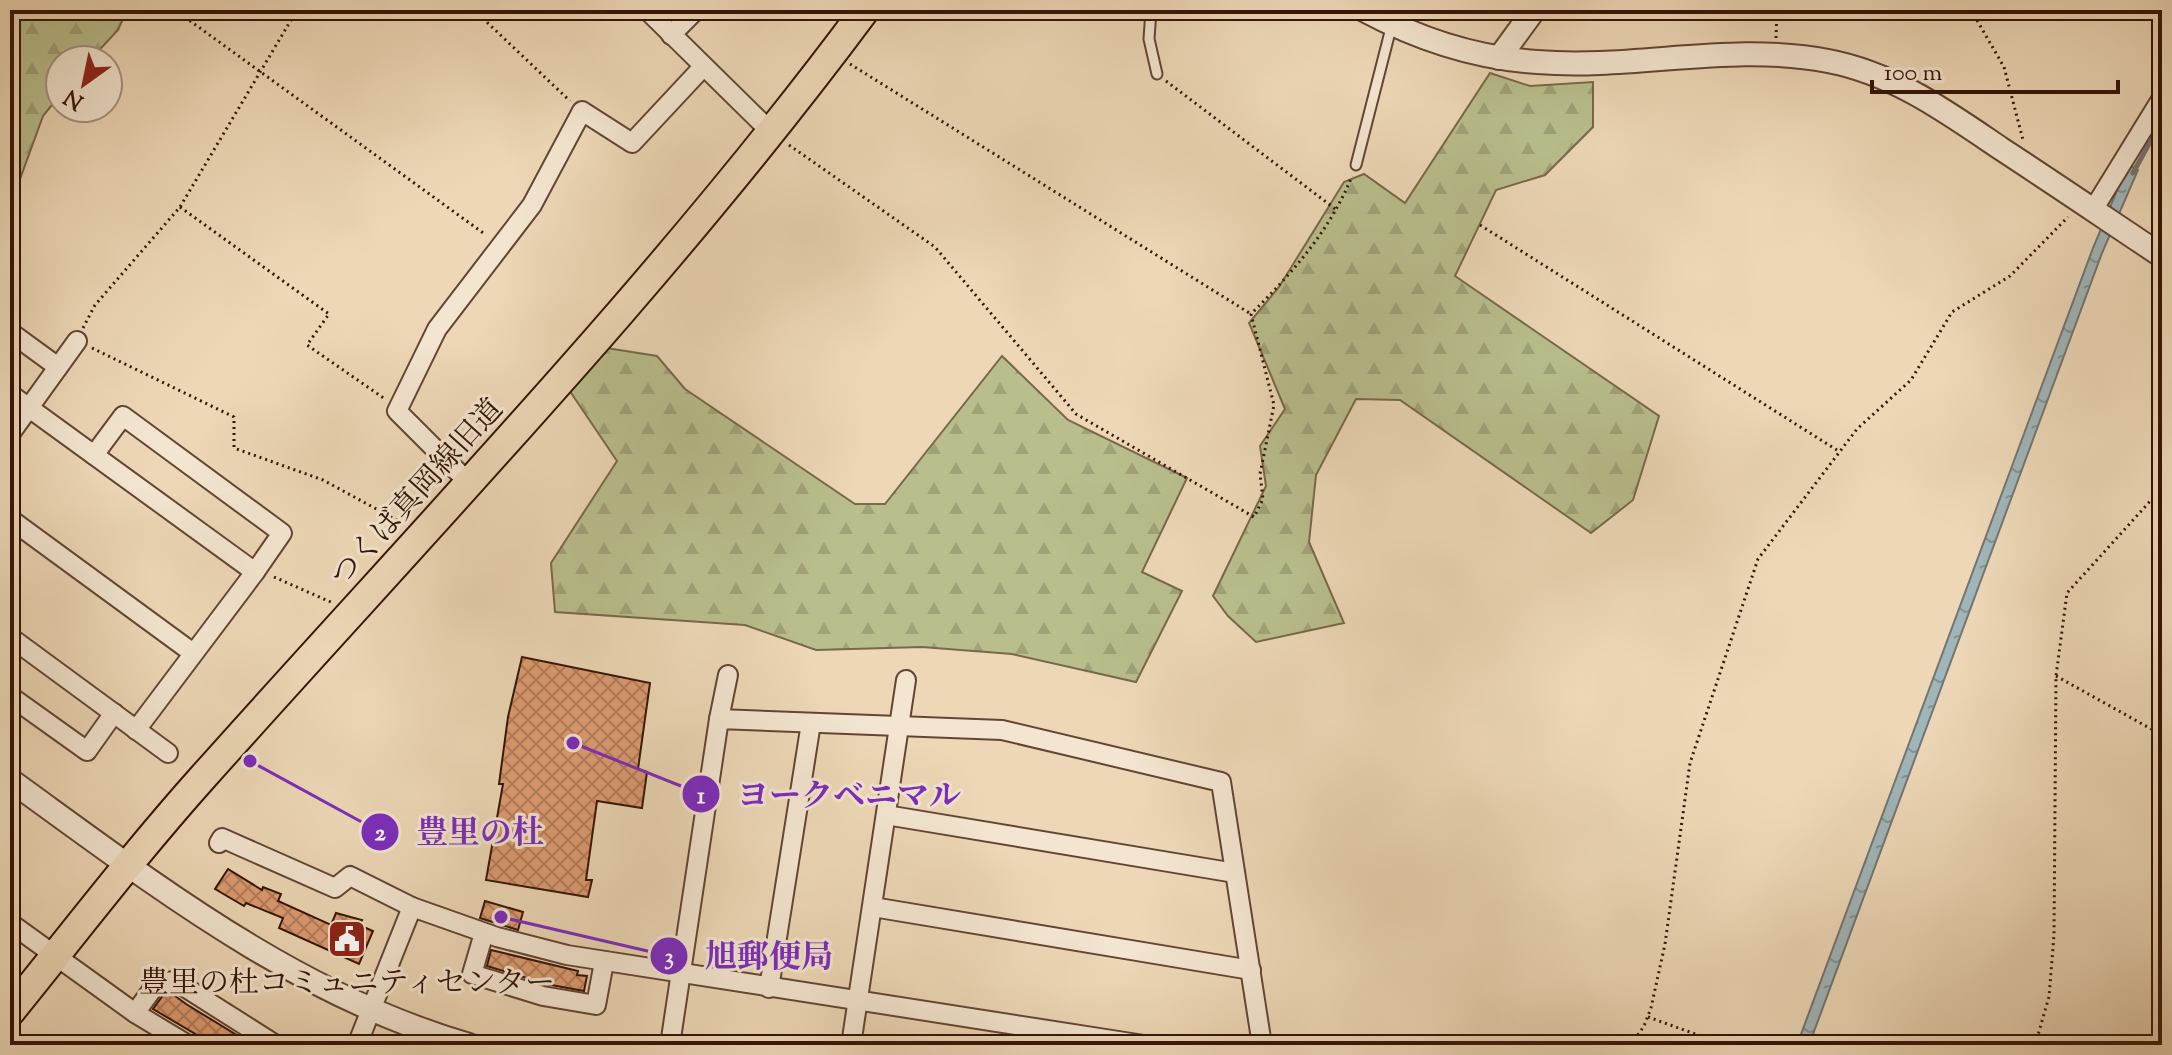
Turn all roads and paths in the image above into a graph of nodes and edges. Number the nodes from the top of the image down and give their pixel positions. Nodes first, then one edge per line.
1 (175, 10) edge
2 (297, 10) edge
3 (370, 10) edge
4 (386, 10) edge
5 (474, 10) edge
6 (647, 10) edge
7 (696, 10) edge
8 (865, 10) edge
9 (1151, 10) edge
10 (1534, 10) edge
11 (1777, 10) edge
12 (1971, 10) edge
13 (1376, 15) edge
14 (671, 35) junction
15 (833, 53) junction
16 (1775, 54) junction
17 (1499, 58) junction
18 (703, 67) junction
19 (261, 70) junction
20 (1157, 74) joint
21 (2162, 98) edge
22 (582, 111) junction
23 (773, 134) junction
24 (2016, 158) junction
25 (1356, 165) joint
26 (2087, 205) junction
27 (180, 207) junction
28 (1338, 211) junction
29 (1480, 225) dead end
30 (502, 246) junction
31 (2162, 256) edge
32 (1251, 314) junction
33 (10, 332) edge
34 (77, 341) junction
35 (58, 367) junction
36 (10, 394) edge
37 (399, 406) junction
38 (29, 408) junction
39 (10, 434) edge
40 (1840, 452) junction
41 (94, 455) junction
42 (470, 484) junction
43 (2162, 488) edge
44 (10, 519) edge
45 (425, 536) junction
46 (255, 572) junction
47 (355, 613) junction
48 (10, 637) edge
49 (193, 653) junction
50 (728, 675) dead end
51 (2056, 676) junction
52 (906, 680) dead end
53 (10, 696) edge
54 (114, 713) junction
55 (719, 719) junction
56 (811, 723) junction
57 (899, 727) junction
58 (136, 730) junction
59 (2162, 735) edge
60 (168, 753) dead end
61 (10, 780) edge
62 (886, 815) junction
63 (219, 843) dead end
64 (128, 865) junction
65 (1235, 873) junction
66 (412, 907) junction
67 (873, 907) junction
68 (10, 923) edge
69 (484, 933) junction
70 (55, 956) junction
71 (604, 962) junction
72 (1251, 970) junction
73 (682, 975) junction
74 (769, 988) junction
75 (856, 1001) junction
76 (371, 1009) junction
77 (10, 1012) edge
78 (135, 1013) junction
79 (1648, 1017) junction
80 (188, 1045) edge
81 (276, 1045) edge
82 (357, 1045) edge
83 (469, 1045) edge
84 (670, 1045) edge
85 (851, 1045) edge
86 (1144, 1045) edge
87 (1262, 1045) edge
88 (1631, 1045) edge
89 (1726, 1045) edge
90 (2035, 1045) edge

1 - 19 path
2 - 19 path
3 - 4 path
5 - 22 path
6 - 14 street
7 - 14 street
8 - 15 main road, つくば真岡線旧道
9 - 20 lane
10 - 17 street
11 - 16 path
12 - 24 path
13 - 17 street
13 - 25 lane
14 - 18 street
15 - 23 main road, つくば真岡線旧道
15 - 32 path
16 - 17 street
16 - 24 street
18 - 22 street
18 - 23 street
19 - 27 path
19 - 30 path
20 - 28 path
21 - 26 street
22 - 30 street
23 - 32 path
23 - 42 main road, つくば真岡線旧道
24 - 26 street
25 - 28 path
26 - 31 street
26 - 40 path
27 - 34 path
27 - 37 path
28 - 32 path
29 - 40 path
30 - 37 street
33 - 35 street
34 - 35 street
34 - 45 path
35 - 38 street
36 - 38 street
37 - 42 street
38 - 39 street
38 - 41 street
40 - 79 path
41 - 46 street
41 - 46 street
42 - 45 main road, つくば真岡線旧道
43 - 51 path
44 - 49 street
45 - 47 main road, つくば真岡線旧道
46 - 47 path
46 - 49 street
47 - 64 main road, つくば真岡線旧道
48 - 54 street
49 - 58 street
50 - 55 street
51 - 59 path
51 - 90 path
52 - 57 street
53 - 54 street
54 - 58 street
55 - 56 street
55 - 73 street
56 - 57 street
56 - 74 street
57 - 62 street
57 - 65 street
58 - 60 street
61 - 64 street
62 - 65 street
62 - 67 street
63 - 66 street
64 - 70 main road, つくば真岡線旧道
64 - 76 street
65 - 72 street
66 - 69 street
66 - 76 street
67 - 72 street
67 - 75 street
68 - 70 street
69 - 71 street
69 - 71 street
70 - 77 main road, つくば真岡線旧道
70 - 78 street
71 - 73 street
72 - 87 street
73 - 74 street
73 - 84 street
74 - 75 street
75 - 85 street
75 - 86 street
76 - 82 street
76 - 83 street
78 - 80 street
78 - 81 street
79 - 88 path
79 - 89 path

